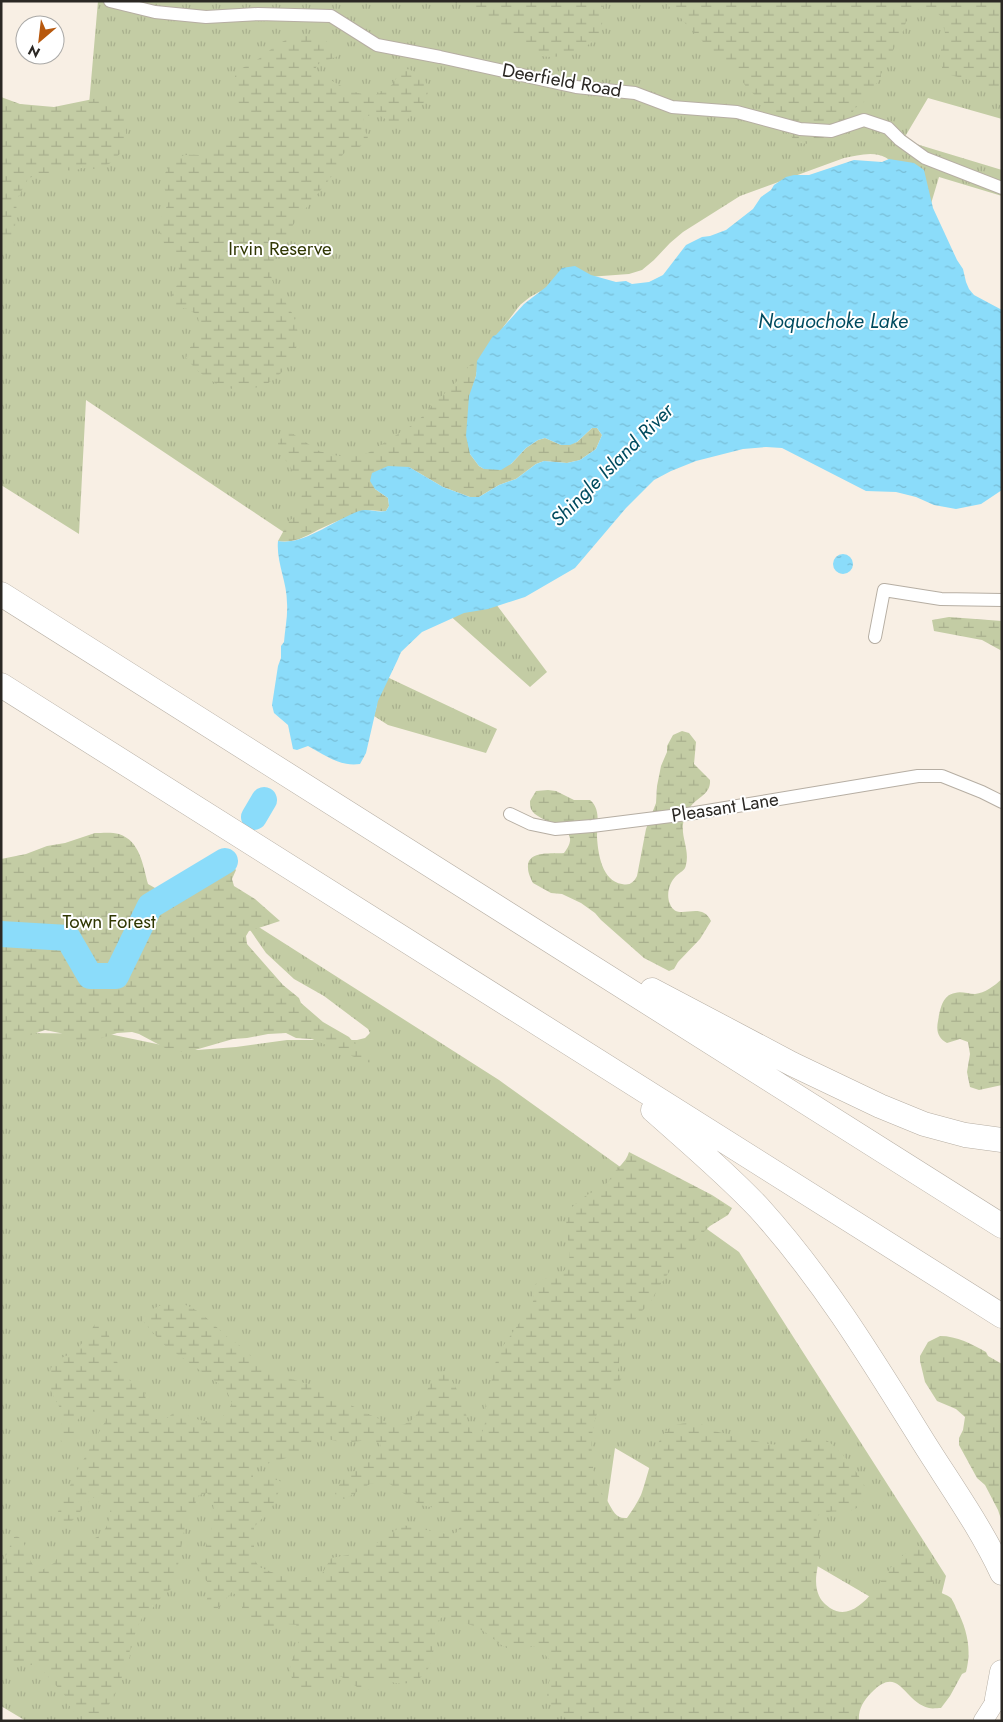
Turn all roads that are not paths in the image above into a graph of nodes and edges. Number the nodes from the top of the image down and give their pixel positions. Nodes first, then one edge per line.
1 (110, 1) edge
2 (1002, 188) edge
3 (1, 594) edge
4 (1002, 600) edge
5 (875, 637) dead end
6 (1, 684) edge
7 (1002, 802) edge
8 (510, 814) dead end
9 (549, 942) junction
10 (602, 1064) junction
11 (1002, 1140) edge
12 (1002, 1226) edge
13 (1002, 1316) edge
14 (1002, 1573) edge
15 (1002, 1672) edge
16 (999, 1695) edge
17 (983, 1721) edge

1 - 2 street, Deerfield Road
3 - 9 highway
4 - 5 street
6 - 10 highway
7 - 8 street, Pleasant Lane
9 - 11 highway
9 - 12 highway
10 - 13 highway
10 - 14 highway
15 - 16 highway
16 - 17 street

